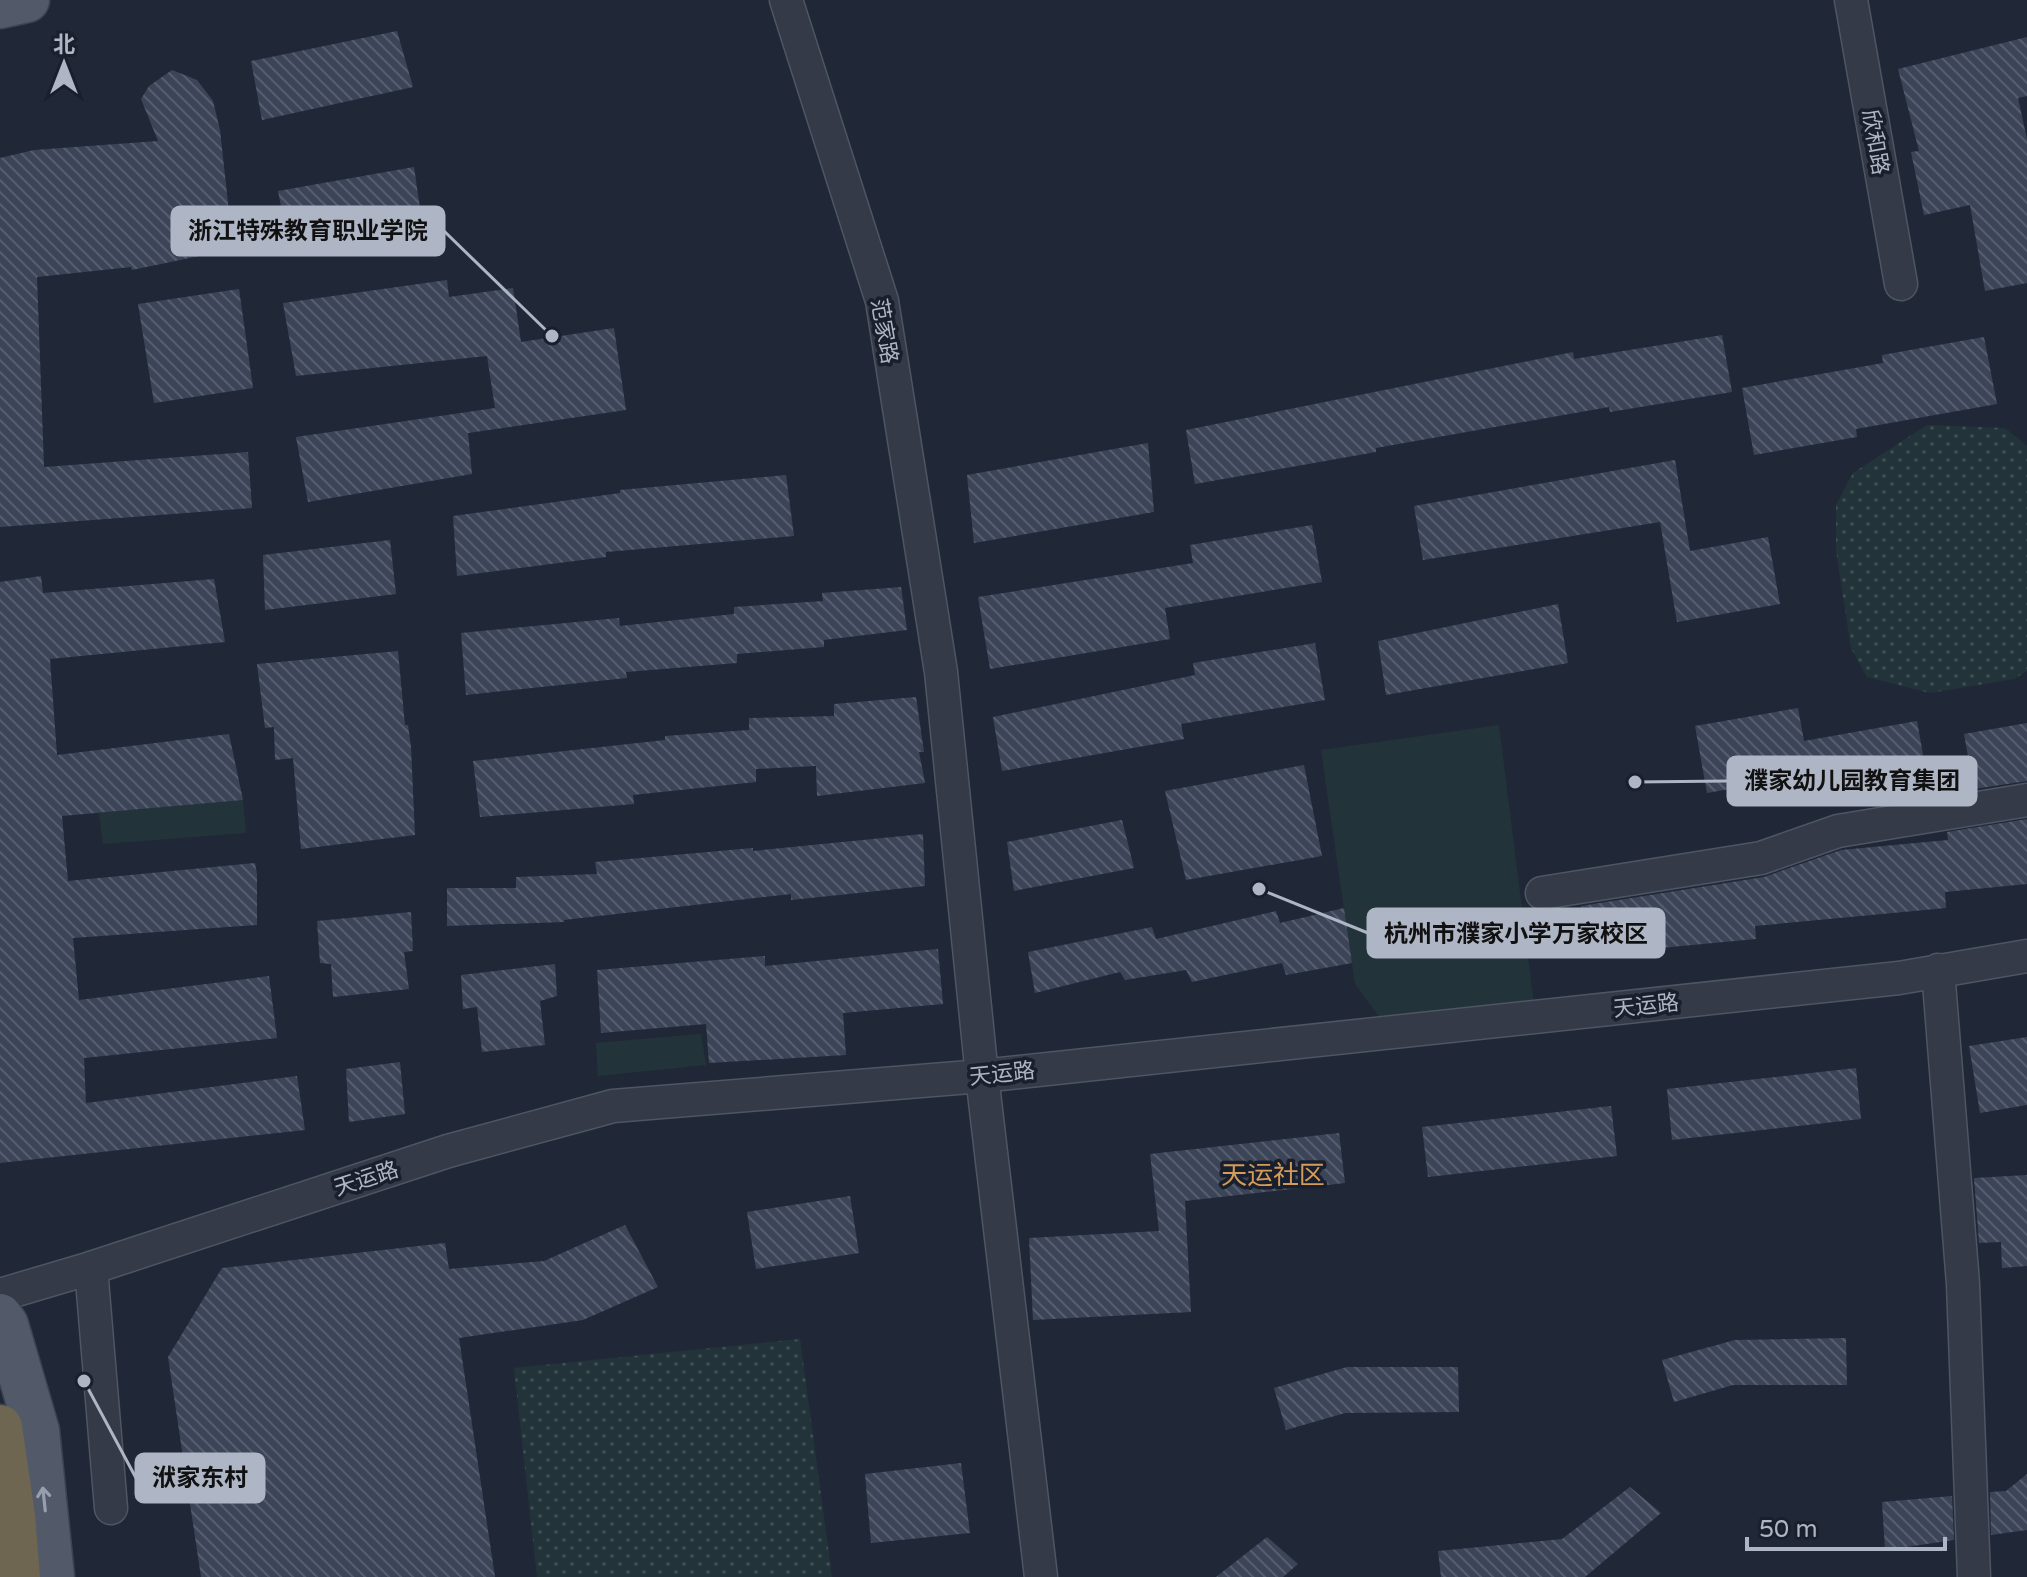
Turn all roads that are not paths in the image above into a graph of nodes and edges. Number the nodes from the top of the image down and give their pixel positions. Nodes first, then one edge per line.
1 (27, 0) edge
2 (786, 0) edge
3 (1851, 0) edge
4 (0, 6) edge
5 (1901, 284) dead end
6 (2027, 800) edge
7 (1542, 893) dead end
8 (2027, 956) edge
9 (1938, 970) junction
10 (982, 1076) junction
11 (91, 1268) junction
12 (0, 1295) edge
13 (0, 1316) edge
14 (0, 1427) edge
15 (111, 1508) dead end
16 (18, 1577) edge
17 (52, 1577) edge
18 (1041, 1577) edge
19 (1974, 1577) edge

1 - 4 main road
2 - 10 street, 范家路
3 - 5 street, 欣和路
6 - 7 street
8 - 9 street, 天运路
9 - 10 street, 天运路
9 - 19 street
10 - 11 street, 天运路
10 - 18 street, 范家路
11 - 12 street, 天运路
11 - 15 street
17 -> 13 main road
14 - 16 highway

